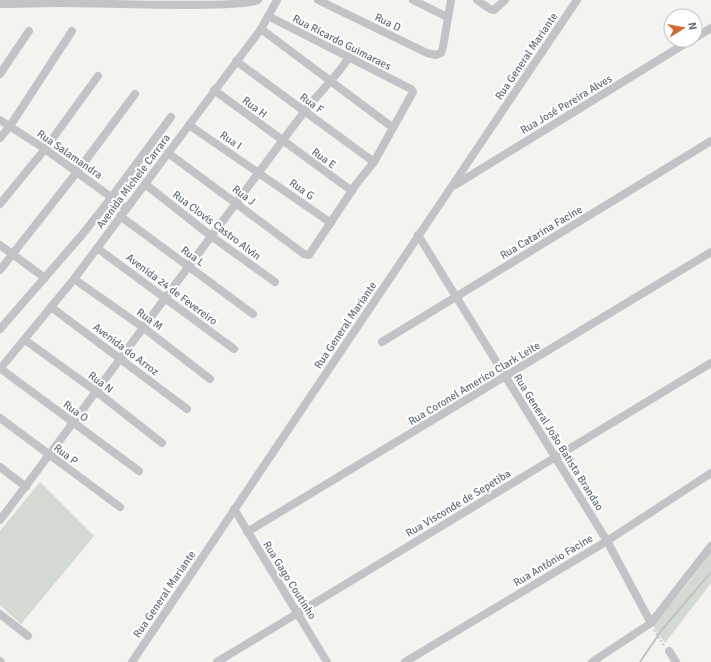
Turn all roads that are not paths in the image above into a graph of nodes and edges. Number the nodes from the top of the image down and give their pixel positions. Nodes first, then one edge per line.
1 (258, 0) edge
2 (277, 0) edge
3 (318, 0) edge
4 (413, 0) edge
5 (451, 0) edge
6 (477, 0) edge
7 (505, 0) edge
8 (576, 0) edge
9 (62, 1) edge
10 (22, 2) edge
11 (103, 2) edge
12 (144, 2) edge
13 (183, 2) edge
14 (221, 2) edge
15 (0, 4) edge
16 (268, 16) junction
17 (447, 16) junction
18 (260, 28) junction
19 (29, 31) dead end
20 (72, 31) dead end
21 (679, 48) edge
22 (349, 57) junction
23 (236, 61) junction
24 (0, 74) edge
25 (98, 76) dead end
26 (329, 81) junction
27 (214, 90) junction
28 (135, 94) dead end
29 (304, 111) junction
30 (171, 117) dead end
31 (0, 120) edge
32 (189, 125) junction
33 (10, 126) junction
34 (392, 127) junction
35 (0, 138) edge
36 (711, 141) edge
37 (283, 142) junction
38 (45, 149) junction
39 (168, 153) junction
40 (374, 162) junction
41 (77, 172) junction
42 (260, 172) junction
43 (145, 184) junction
44 (453, 186) junction
45 (352, 191) junction
46 (112, 197) junction
47 (0, 204) edge
48 (236, 204) junction
49 (126, 208) junction
50 (120, 216) junction
51 (331, 223) junction
52 (418, 235) junction
53 (211, 236) junction
54 (0, 245) edge
55 (97, 248) junction
56 (711, 252) edge
57 (13, 254) junction
58 (190, 266) junction
59 (0, 270) edge
60 (45, 278) junction
61 (74, 279) junction
62 (276, 282) dead end
63 (457, 296) junction
64 (165, 298) junction
65 (51, 307) junction
66 (253, 314) dead end
67 (144, 328) junction
68 (0, 329) edge
69 (25, 340) junction
70 (382, 342) dead end
71 (234, 349) dead end
72 (122, 359) junction
73 (711, 363) edge
74 (0, 369) edge
75 (505, 377) junction
76 (210, 379) dead end
77 (97, 392) junction
78 (187, 409) dead end
79 (0, 418) edge
80 (73, 423) junction
81 (162, 443) dead end
82 (49, 455) junction
83 (556, 456) junction
84 (0, 467) edge
85 (139, 471) dead end
86 (711, 473) edge
87 (26, 487) junction
88 (120, 508) dead end
89 (234, 509) junction
90 (1, 517) edge
91 (247, 532) junction
92 (607, 540) junction
93 (711, 546) edge
94 (0, 614) edge
95 (298, 614) junction
96 (652, 625) junction
97 (28, 636) dead end
98 (666, 649) road end
99 (132, 662) edge
100 (217, 662) edge
101 (327, 662) edge
102 (405, 662) edge
103 (592, 662) edge
104 (676, 662) edge

1 - 14 street
2 - 16 street, Avenida Michele Carrara
3 - 17 street, Rua D
4 - 17 street
5 - 17 street
6 - 7 street
8 - 44 street, Rua General Mariante
9 - 10 street
9 - 11 street
10 - 15 street
11 - 12 street
12 - 13 street
13 - 14 street
16 - 18 street, Avenida Michele Carrara
16 - 22 street, Rua Ricardo Guimaraes
18 - 23 street, Avenida Michele Carrara
18 - 26 street
19 - 24 street
20 - 33 street
21 - 44 street, Rua José Pereira Alves
22 - 26 street
22 - 34 street, Rua Ricardo Guimaraes
23 - 27 street, Avenida Michele Carrara
23 - 29 street, Rua F
25 - 38 street
26 - 29 street
26 - 34 street
27 - 32 street, Avenida Michele Carrara
27 - 37 street, Rua H
28 - 41 street
29 - 37 street
29 - 40 street, Rua F
30 - 46 street
31 - 33 street, Rua Salamandra
32 - 39 street, Avenida Michele Carrara
32 - 42 street, Rua I
33 - 35 street
33 - 38 street, Rua Salamandra
34 - 40 street
36 - 63 street, Rua Catarina Facine
37 - 42 street
37 - 45 street, Rua E
38 - 41 street, Rua Salamandra
38 - 47 street
39 - 43 street, Avenida Michele Carrara
39 - 48 street, Rua J
40 - 45 street
41 - 46 street, Rua Salamandra
41 - 57 street
42 - 48 street
42 - 51 street, Rua G
43 - 49 street, Avenida Michele Carrara
43 - 53 street, Rua Clovis Castro Alvin
44 - 52 street, Rua General Mariante
45 - 51 street
46 - 49 street, Rua Salamandra
46 - 60 street
48 - 51 street, Rua J
48 - 53 street
49 - 50 street, Avenida Michele Carrara
50 - 55 street, Avenida Michele Carrara
50 - 58 street, Rua L
52 - 63 street, Rua General João Batista Brandao
52 - 89 street, Rua General Mariante
53 - 58 street
53 - 62 street, Rua Clovis Castro Alvin
54 - 57 street
55 - 61 street, Avenida Michele Carrara
55 - 64 street, Avenida 24 de Fevereiro
56 - 75 street, Rua Coronel Americo Clark Leite
57 - 59 street
57 - 60 street
58 - 64 street
58 - 66 street, Rua L
60 - 68 street
61 - 65 street, Avenida Michele Carrara
61 - 67 street, Rua M
63 - 70 street, Rua Catarina Facine
63 - 75 street, Rua General João Batista Brandao
64 - 67 street
64 - 71 street, Avenida 24 de Fevereiro
65 - 69 street, Avenida Michele Carrara
65 - 72 street, Avenida do Arroz
67 - 72 street
67 - 76 street, Rua M
69 - 74 street, Avenida Michele Carrara
69 - 77 street, Rua N
72 - 77 street
72 - 78 street, Avenida do Arroz
73 - 83 street, Rua Visconde de Sepetiba
74 - 80 street, Rua O
75 - 83 street, Rua General João Batista Brandao
75 - 91 street, Rua Coronel Americo Clark Leite
77 - 80 street
77 - 81 street, Rua N
79 - 82 street, Rua P
80 - 82 street
80 - 85 street, Rua O
82 - 87 street
82 - 88 street, Rua P
83 - 92 street, Rua General João Batista Brandao
83 - 95 street, Rua Visconde de Sepetiba
84 - 87 street
86 - 92 street, Rua Antônio Facine
87 - 90 street
89 - 91 street, Rua Gago Coutinho
89 - 99 street, Rua General Mariante
91 - 95 street, Rua Gago Coutinho
92 - 96 street, Rua General João Batista Brandao
92 - 102 street, Rua Antônio Facine
93 - 96 street
94 - 97 street
95 - 100 street, Rua Visconde de Sepetiba
95 - 101 street, Rua Gago Coutinho
96 - 103 street
98 - 104 street

